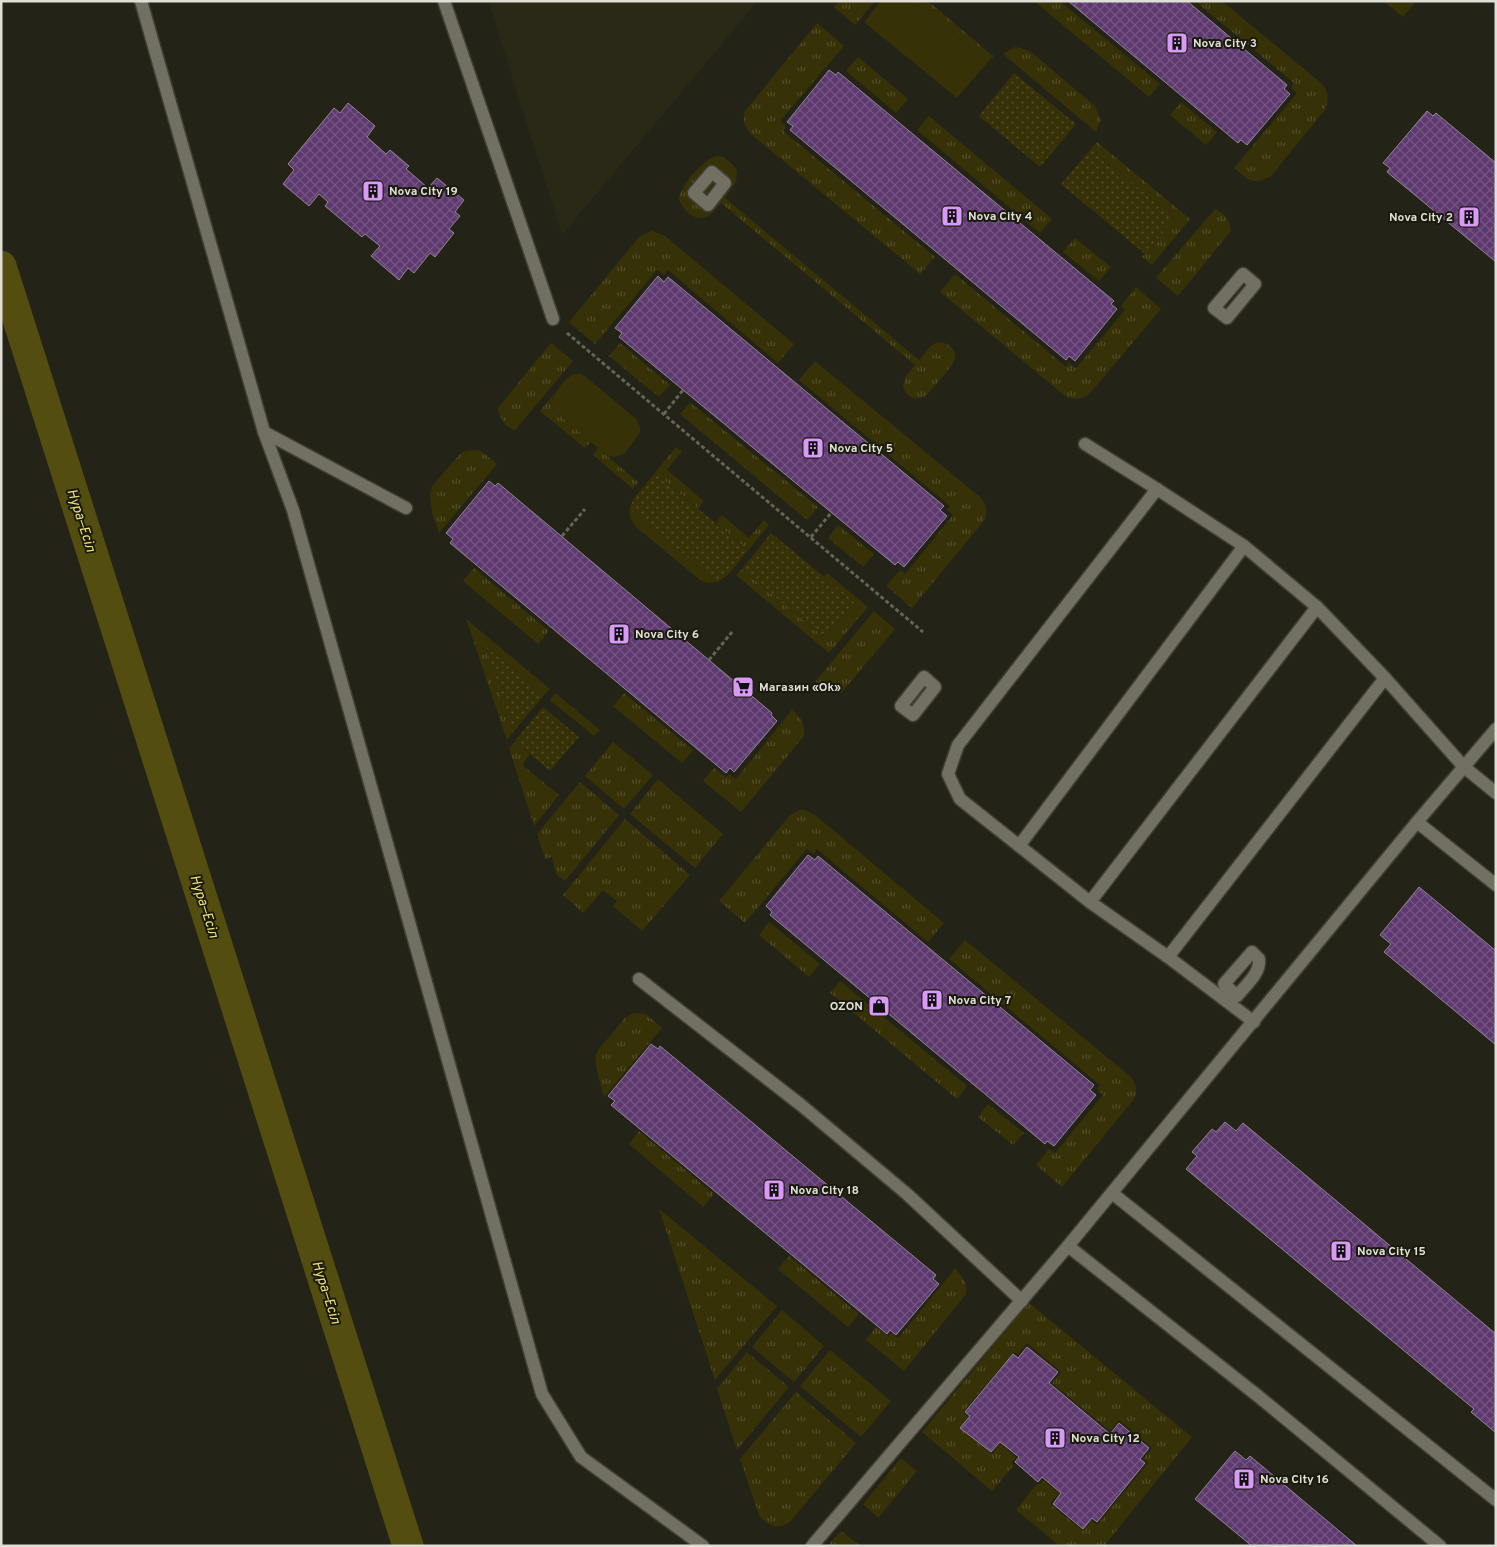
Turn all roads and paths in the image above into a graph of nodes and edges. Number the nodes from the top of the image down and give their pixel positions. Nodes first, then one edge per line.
1 (141, 1) edge
2 (444, 1) edge
3 (553, 319) joint
4 (683, 390) dead end
5 (664, 414) junction
6 (264, 432) junction
7 (1085, 444) dead end
8 (1157, 489) junction
9 (406, 508) dead end
10 (585, 509) dead end
11 (831, 513) dead end
12 (562, 536) dead end
13 (811, 538) junction
14 (1244, 546) junction
15 (1317, 607) junction
16 (732, 632) dead end
17 (923, 632) dead end
18 (709, 660) dead end
19 (1385, 678) junction
20 (1496, 730) edge
21 (1464, 767) junction
22 (1496, 793) edge
23 (1418, 822) junction
24 (1019, 846) junction
25 (1496, 885) edge
26 (1090, 902) junction
27 (1168, 957) junction
28 (639, 979) dead end
29 (1254, 1022) junction
30 (1112, 1193) junction
31 (1068, 1246) junction
32 (1022, 1301) junction
33 (1496, 1500) edge
34 (703, 1546) edge
35 (812, 1546) edge
36 (1440, 1546) edge

1 - 6 street
2 - 3 street
3 - 5 path
4 - 5 path
5 - 13 path
6 - 9 street
6 - 34 street
7 - 8 street
8 - 14 street
8 - 24 street
10 - 12 path
11 - 13 path
13 - 17 path
14 - 15 street
14 - 24 street
15 - 19 street
15 - 26 street
16 - 18 path
19 - 21 street
19 - 27 street
20 - 21 street
21 - 22 street
21 - 23 street
23 - 25 street
23 - 29 street
24 - 26 street
26 - 27 street
27 - 29 street
28 - 32 street
29 - 30 street
30 - 31 street
30 - 33 street
31 - 32 street
31 - 36 street
32 - 35 street

